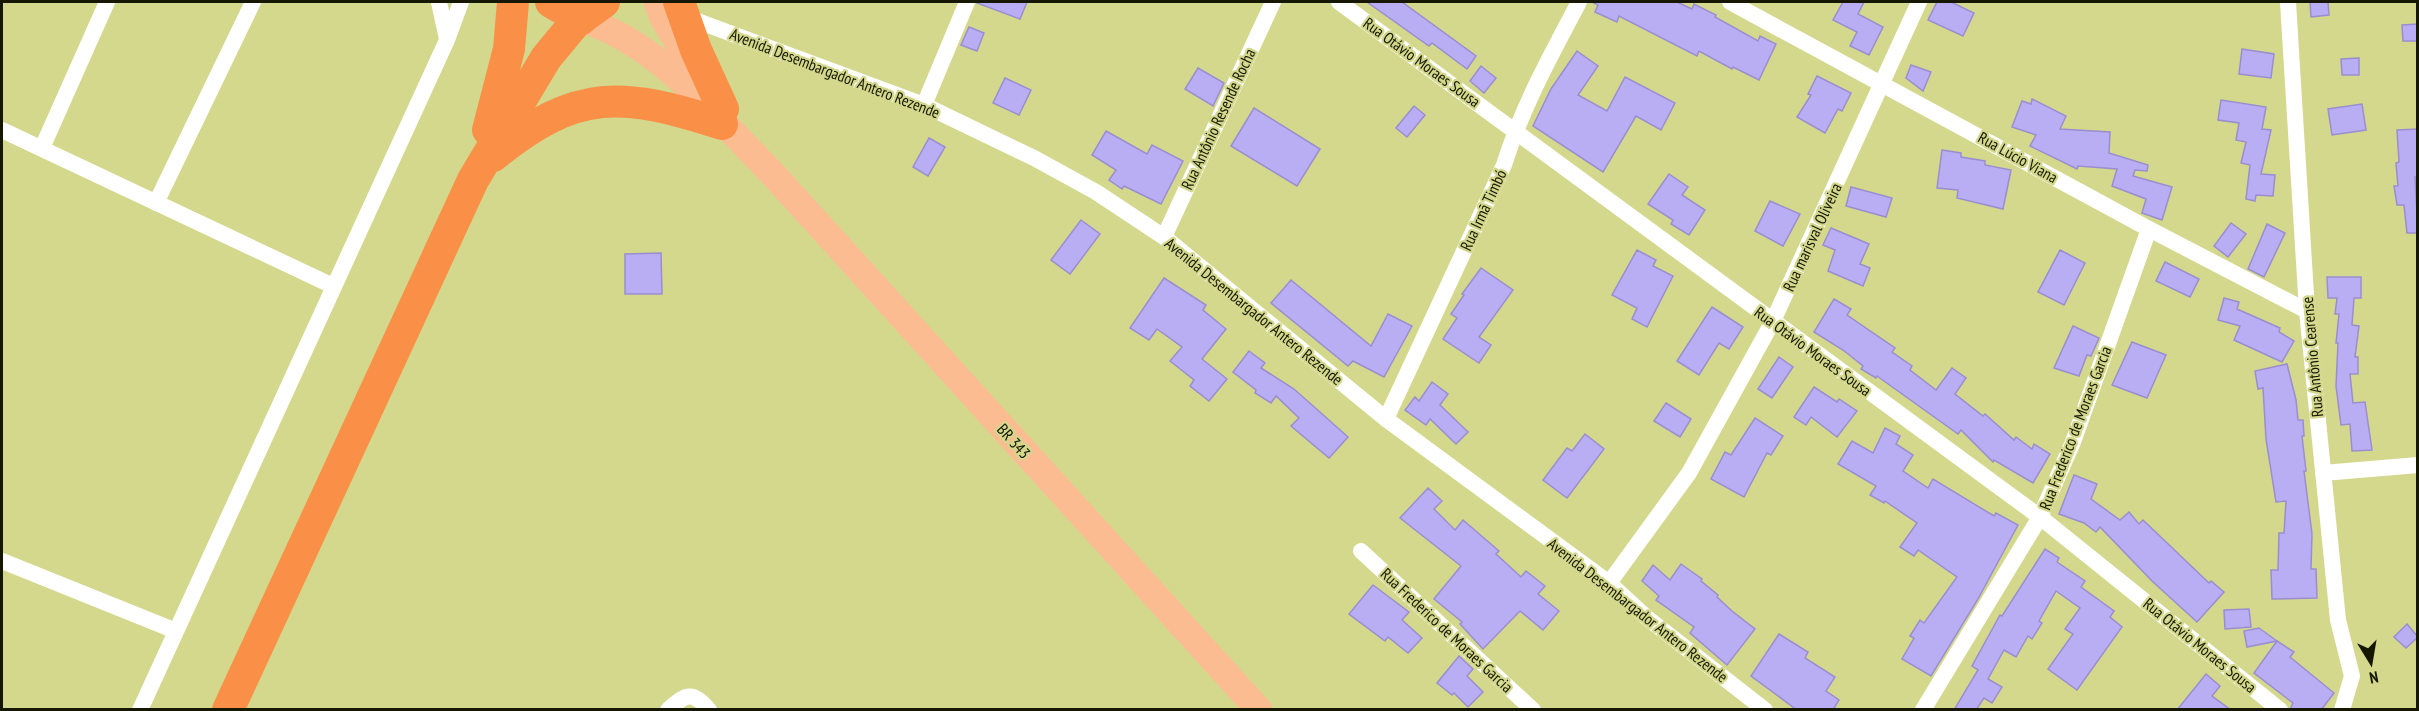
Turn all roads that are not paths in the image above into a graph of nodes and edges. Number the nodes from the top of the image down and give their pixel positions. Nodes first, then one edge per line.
1 (107, 2) edge
2 (253, 2) edge
3 (439, 2) edge
4 (461, 2) edge
5 (513, 2) edge
6 (551, 2) edge
7 (967, 2) edge
8 (1273, 2) edge
9 (1339, 2) edge
10 (1579, 2) edge
11 (1730, 2) edge
12 (1919, 2) edge
13 (2289, 2) edge
14 (673, 6) edge
15 (593, 10) edge
16 (447, 40) junction
17 (1883, 84) junction
18 (924, 105) junction
19 (722, 116) junction
20 (2, 130) edge
21 (1515, 130) junction
22 (42, 148) junction
23 (478, 172) junction
24 (156, 203) junction
25 (2149, 229) junction
26 (1164, 237) junction
27 (333, 286) junction
28 (2307, 311) junction
29 (1773, 321) junction
30 (1386, 419) junction
31 (2418, 465) edge
32 (2323, 473) junction
33 (2040, 517) junction
34 (1361, 551) dead end
35 (2, 561) edge
36 (1609, 583) junction
37 (171, 629) dead end
38 (140, 710) edge
39 (228, 710) edge
40 (668, 710) edge
41 (709, 710) edge
42 (1259, 710) edge
43 (1533, 710) edge
44 (1766, 710) edge
45 (1923, 710) edge
46 (2280, 710) edge
47 (2342, 710) edge

1 - 22 street
2 - 24 street
3 - 16 street
4 - 16 street
5 - 23 highway
6 - 15 highway
7 - 18 street
8 - 26 street, Rua Antônio Resende Rocha
9 - 21 street, Rua Otávio Moraes Sousa
10 - 21 street, Rua Irmã Timbó
11 - 17 street, Rua Lúcio Viana
12 - 17 street, Rua marisval Oliveira
13 - 28 street, Rua Antônio Cearense
14 - 18 street, Avenida Desembargador Antero Rezende
14 - 19 highway
15 - 19 main road, BR 343
15 - 23 highway
16 - 27 street
17 - 25 street, Rua Lúcio Viana
17 - 29 street, Rua marisval Oliveira
18 - 26 street, Avenida Desembargador Antero Rezende
19 - 23 highway
19 - 42 main road, BR 343
20 - 22 street
21 - 29 street, Rua Otávio Moraes Sousa
21 - 30 street, Rua Irmã Timbó
22 - 24 street
23 - 39 highway
24 - 27 street
25 - 28 street, Rua Lúcio Viana
25 - 33 street, Rua Frederico de Moraes Garcia
26 - 30 street, Avenida Desembargador Antero Rezende
27 - 38 street
28 - 32 street, Rua Antônio Cearense
29 - 33 street, Rua Otávio Moraes Sousa
29 - 36 street, Rua marisval Oliveira
30 - 36 street, Avenida Desembargador Antero Rezende
31 - 32 street
32 - 47 street, Rua Antônio Cearense
33 - 45 street, Rua Frederico de Moraes Garcia
33 - 46 street, Rua Otávio Moraes Sousa
34 - 43 street, Rua Frederico de Moraes Garcia
35 - 37 street
36 - 44 street, Avenida Desembargador Antero Rezende
40 - 41 street

